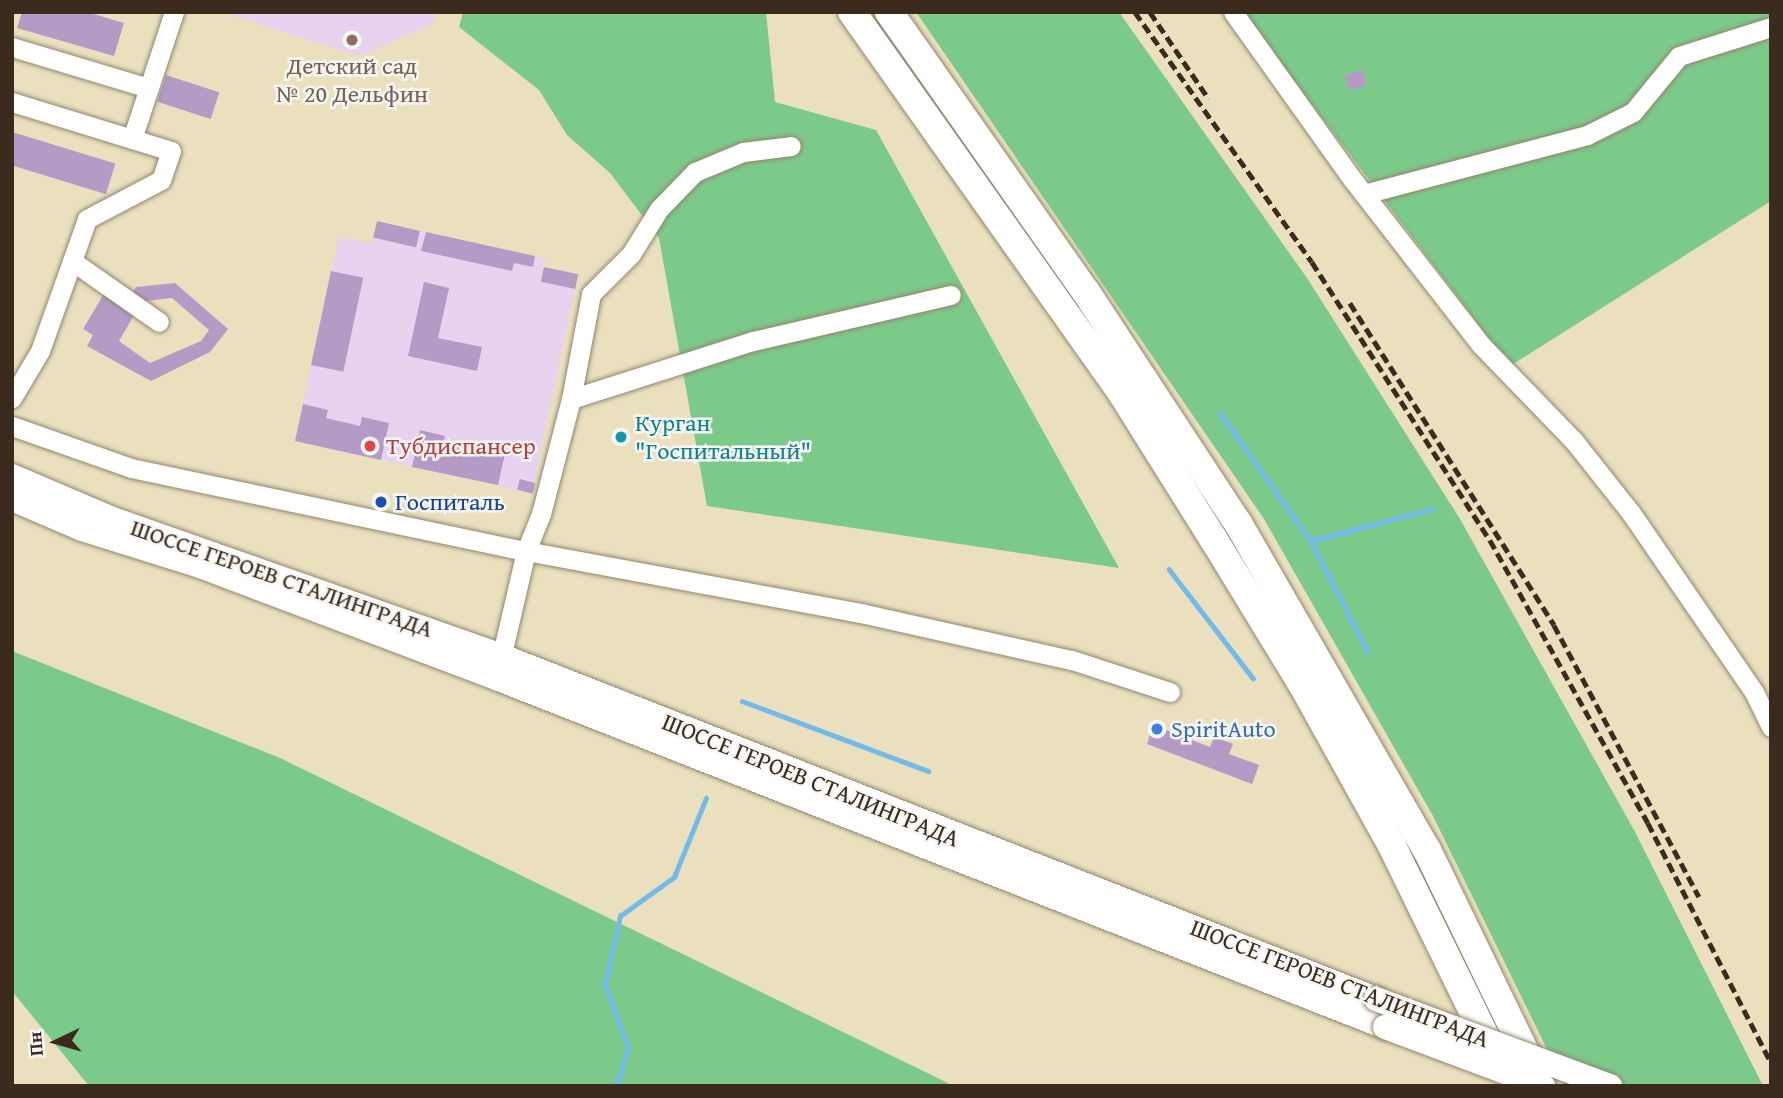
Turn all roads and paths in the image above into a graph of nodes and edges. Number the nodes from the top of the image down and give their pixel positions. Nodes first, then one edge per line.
1 (174, 12) edge
2 (852, 12) edge
3 (889, 12) edge
4 (1233, 12) edge
5 (1771, 27) edge
6 (12, 47) edge
7 (149, 88) junction
8 (12, 102) edge
9 (132, 139) junction
10 (791, 146) dead end
11 (1364, 194) junction
12 (72, 261) junction
13 (951, 295) dead end
14 (159, 322) dead end
15 (12, 398) edge
16 (571, 399) junction
17 (12, 426) edge
18 (12, 475) edge
19 (12, 499) edge
20 (526, 551) junction
21 (499, 667) junction
22 (1170, 692) dead end
23 (1771, 727) edge
24 (1509, 1086) edge
25 (1542, 1086) edge
26 (1610, 1086) edge

1 - 7 street
2 - 24 highway
3 - 25 highway
4 - 11 street
5 - 11 street
6 - 7 street
7 - 9 street
8 - 9 street
9 - 12 street
10 - 16 street
11 - 23 street
12 - 14 street
12 - 15 street
13 - 16 street
16 - 20 street
17 - 20 street
18 - 21 main road, ШОССЕ ГЕРОЕВ СТАЛИНГРАДА
19 - 21 main road, ШОССЕ ГЕРОЕВ СТАЛИНГРАДА
20 - 21 street
20 - 22 street
21 - 25 main road, ШОССЕ ГЕРОЕВ СТАЛИНГРАДА, bridge
21 - 26 main road, ШОССЕ ГЕРОЕВ СТАЛИНГРАДА, bridge

